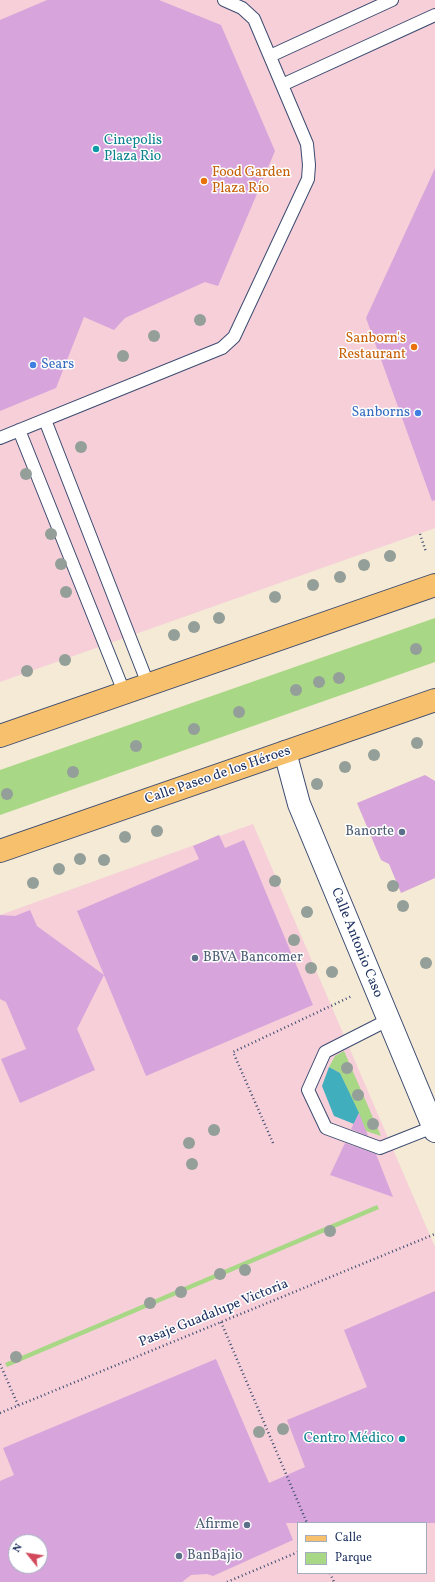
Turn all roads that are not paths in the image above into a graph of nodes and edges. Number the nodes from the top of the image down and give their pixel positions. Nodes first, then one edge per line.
1 (224, 0) edge
2 (392, 0) edge
3 (435, 15) edge
4 (270, 56) junction
5 (282, 85) junction
6 (45, 420) junction
7 (19, 430) junction
8 (0, 438) edge
9 (435, 585) edge
10 (148, 684) junction
11 (124, 692) junction
12 (435, 700) edge
13 (0, 736) edge
14 (285, 752) junction
15 (0, 851) edge
16 (388, 1020) junction
17 (434, 1129) edge

1 - 4 lane
2 - 4 lane
3 - 5 lane
4 - 5 lane
5 - 6 lane
6 - 7 lane
6 - 10 lane
7 - 8 lane
7 - 11 lane
9 - 10 main road
10 - 11 main road
11 - 13 main road
12 - 14 main road, Calle Paseo de los Héroes
14 - 15 main road, Calle Paseo de los Héroes
14 - 16 street, Calle Antonio Caso
16 - 17 street, Calle Antonio Caso
16 - 17 lane

